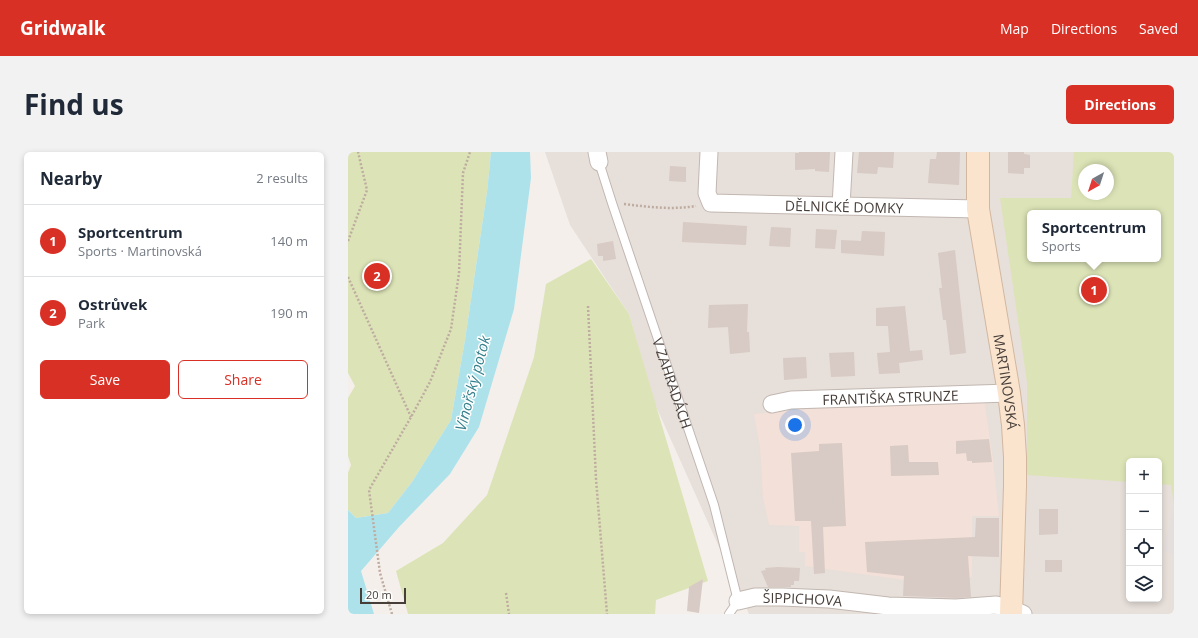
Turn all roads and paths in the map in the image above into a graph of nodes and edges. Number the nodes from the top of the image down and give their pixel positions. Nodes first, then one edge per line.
1 (358, 152) edge
2 (470, 152) edge
3 (709, 152) edge
4 (844, 152) edge
5 (978, 152) edge
6 (598, 157) edge
7 (612, 203) junction
8 (841, 206) junction
9 (681, 209) dead end
10 (978, 209) junction
11 (348, 241) edge
12 (348, 277) edge
13 (588, 306) dead end
14 (1009, 393) junction
15 (772, 404) dead end
16 (411, 417) junction
17 (506, 593) dead end
18 (733, 608) edge
19 (1015, 612) edge
20 (392, 614) edge
21 (509, 614) edge
22 (607, 614) edge

1 - 11 path
2 - 16 path
3 - 8 street, DĚLNICKÉ DOMKY
4 - 8 street
5 - 10 street, MARTINOVSKÁ
6 - 7 lane, V ZAHRADÁCH
7 - 9 path
7 - 18 lane, V ZAHRADÁCH
8 - 10 street, DĚLNICKÉ DOMKY
10 - 14 street, MARTINOVSKÁ
12 - 16 path
13 - 22 path
14 - 15 street, FRANTIŠKA STRUNZE
14 - 19 street, MARTINOVSKÁ
16 - 20 path
17 - 21 path
18 - 19 street, ŠIPPICHOVA

